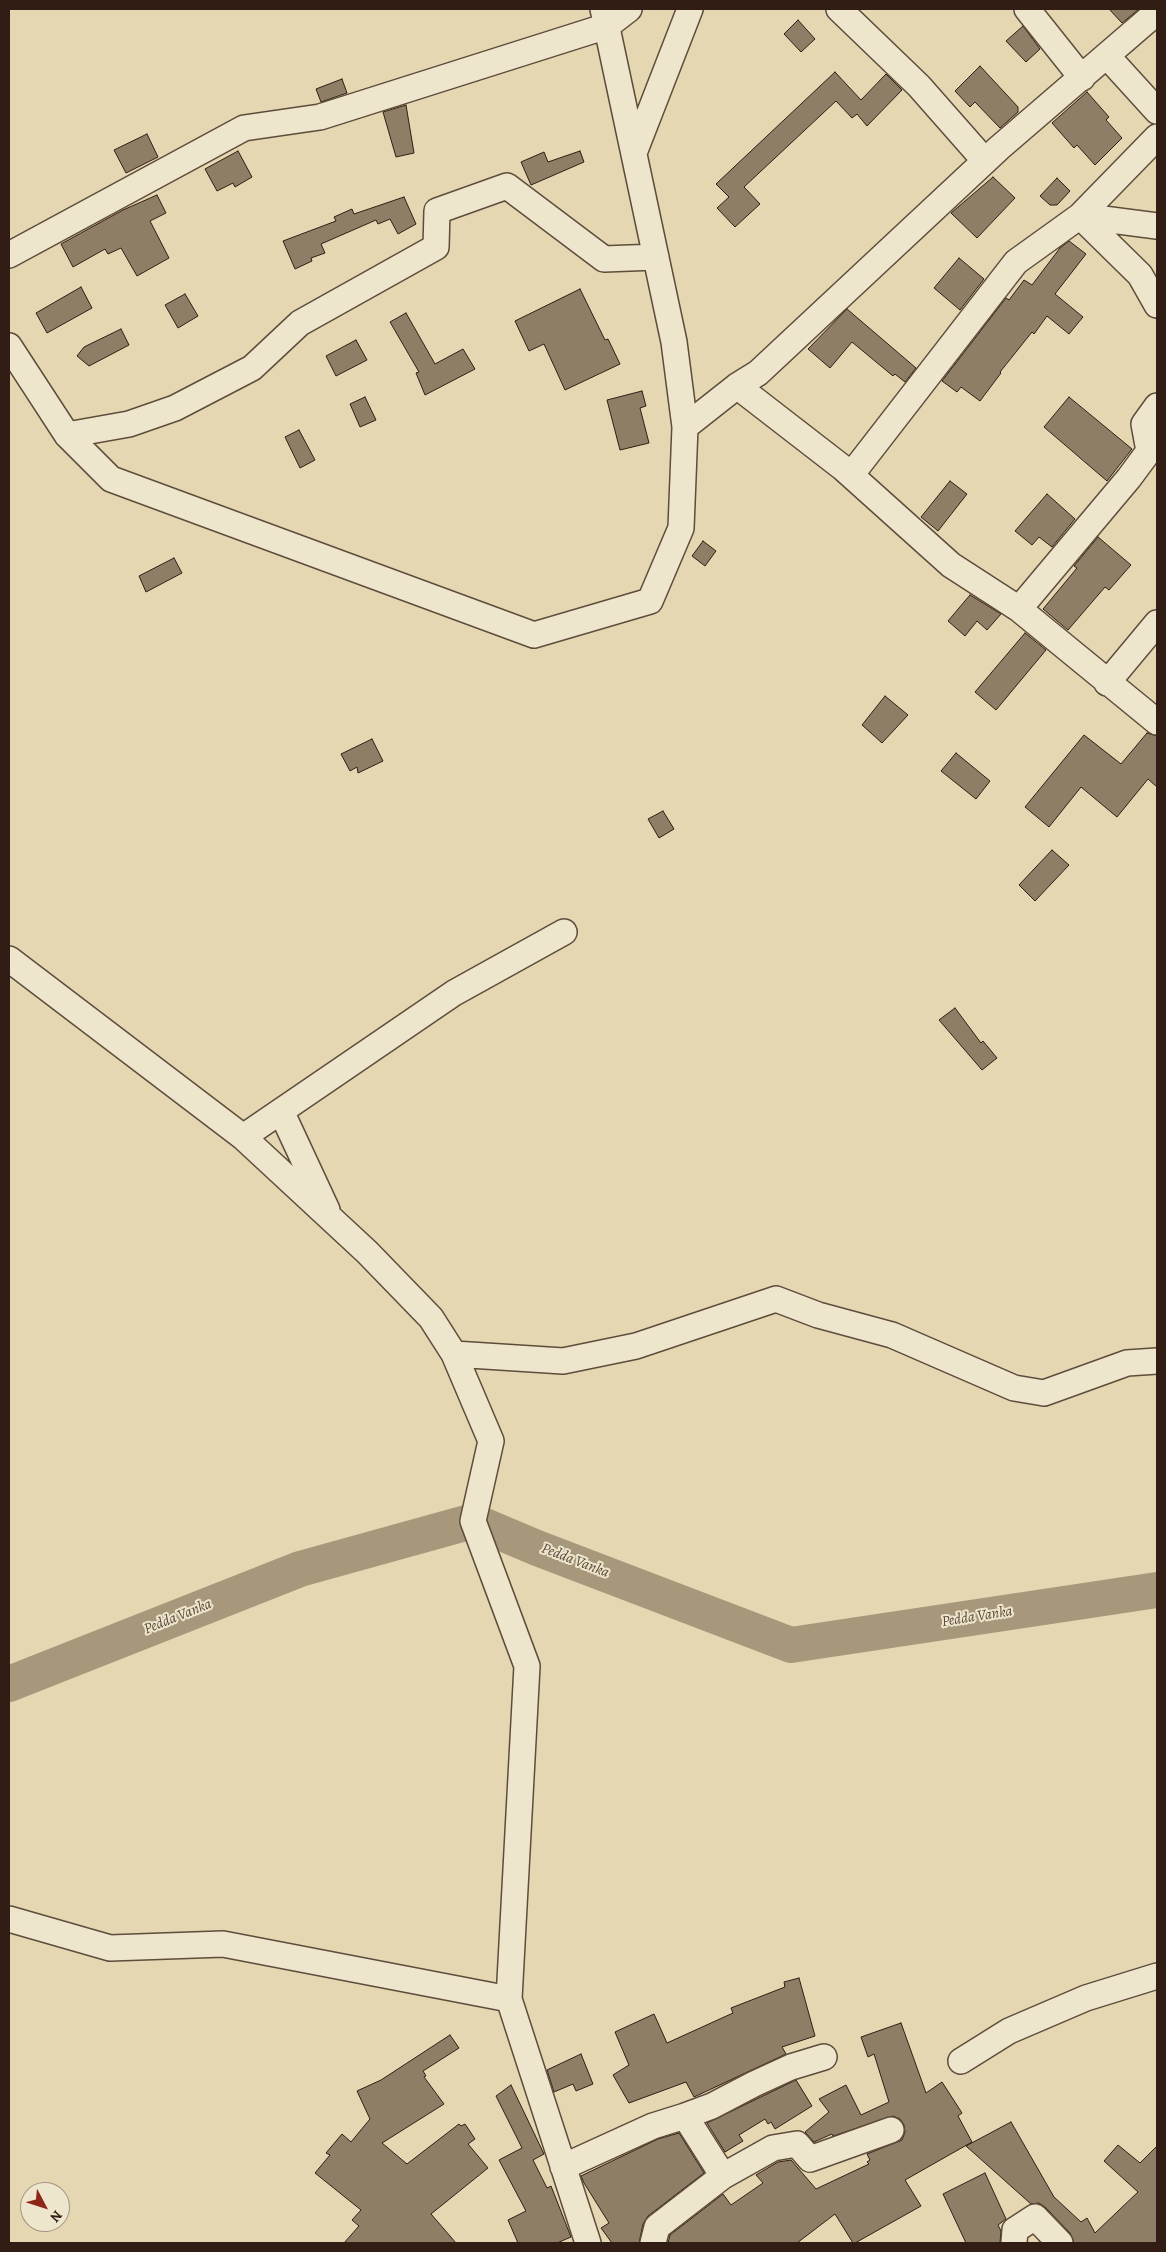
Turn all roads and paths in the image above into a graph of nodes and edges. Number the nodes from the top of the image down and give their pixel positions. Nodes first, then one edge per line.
1 (629, 9) edge
2 (690, 9) edge
3 (839, 9) edge
4 (1027, 9) edge
5 (1157, 12) edge
6 (605, 17) edge
7 (1107, 56) junction
8 (1082, 78) junction
9 (1157, 111) edge
10 (1157, 137) edge
11 (634, 153) junction
12 (985, 161) junction
13 (1080, 216) junction
14 (1157, 226) edge
15 (10, 252) edge
16 (656, 258) junction
17 (1157, 305) edge
18 (9, 346) edge
19 (737, 386) junction
20 (1157, 406) edge
21 (685, 427) junction
22 (67, 435) junction
23 (851, 475) junction
24 (1019, 609) junction
25 (1157, 623) edge
26 (1107, 683) junction
27 (1157, 722) edge
28 (564, 932) dead end
29 (9, 959) edge
30 (282, 1111) junction
31 (243, 1137) junction
32 (332, 1221) junction
33 (454, 1354) junction
34 (1157, 1360) edge
35 (9, 1918) edge
36 (1157, 1976) edge
37 (509, 1999) junction
38 (824, 2056) dead end
39 (961, 2060) dead end
40 (685, 2116) junction
41 (891, 2130) dead end
42 (563, 2167) junction
43 (723, 2176) junction
44 (588, 2243) edge
45 (653, 2243) edge
46 (1014, 2243) edge
47 (1060, 2243) edge

1 - 6 street
2 - 11 street
3 - 12 street
4 - 8 street
5 - 7 street
6 - 11 street
6 - 15 street
7 - 8 street
7 - 9 street
8 - 12 street
10 - 13 street
11 - 16 street
12 - 19 street
13 - 14 street
13 - 17 street
13 - 23 street
16 - 21 street
16 - 22 street
18 - 22 street
19 - 21 street
19 - 23 street
20 - 24 street
21 - 22 street
23 - 24 street
24 - 26 street
25 - 26 street
26 - 27 street
28 - 30 street
29 - 31 street
30 - 31 street
30 - 32 street
31 - 32 street
32 - 33 street
33 - 34 street
33 - 37 street
35 - 37 street
36 - 39 street
37 - 42 street
38 - 40 street
40 - 42 street
40 - 43 street
41 - 43 street
42 - 44 street
43 - 45 street
46 - 47 street

